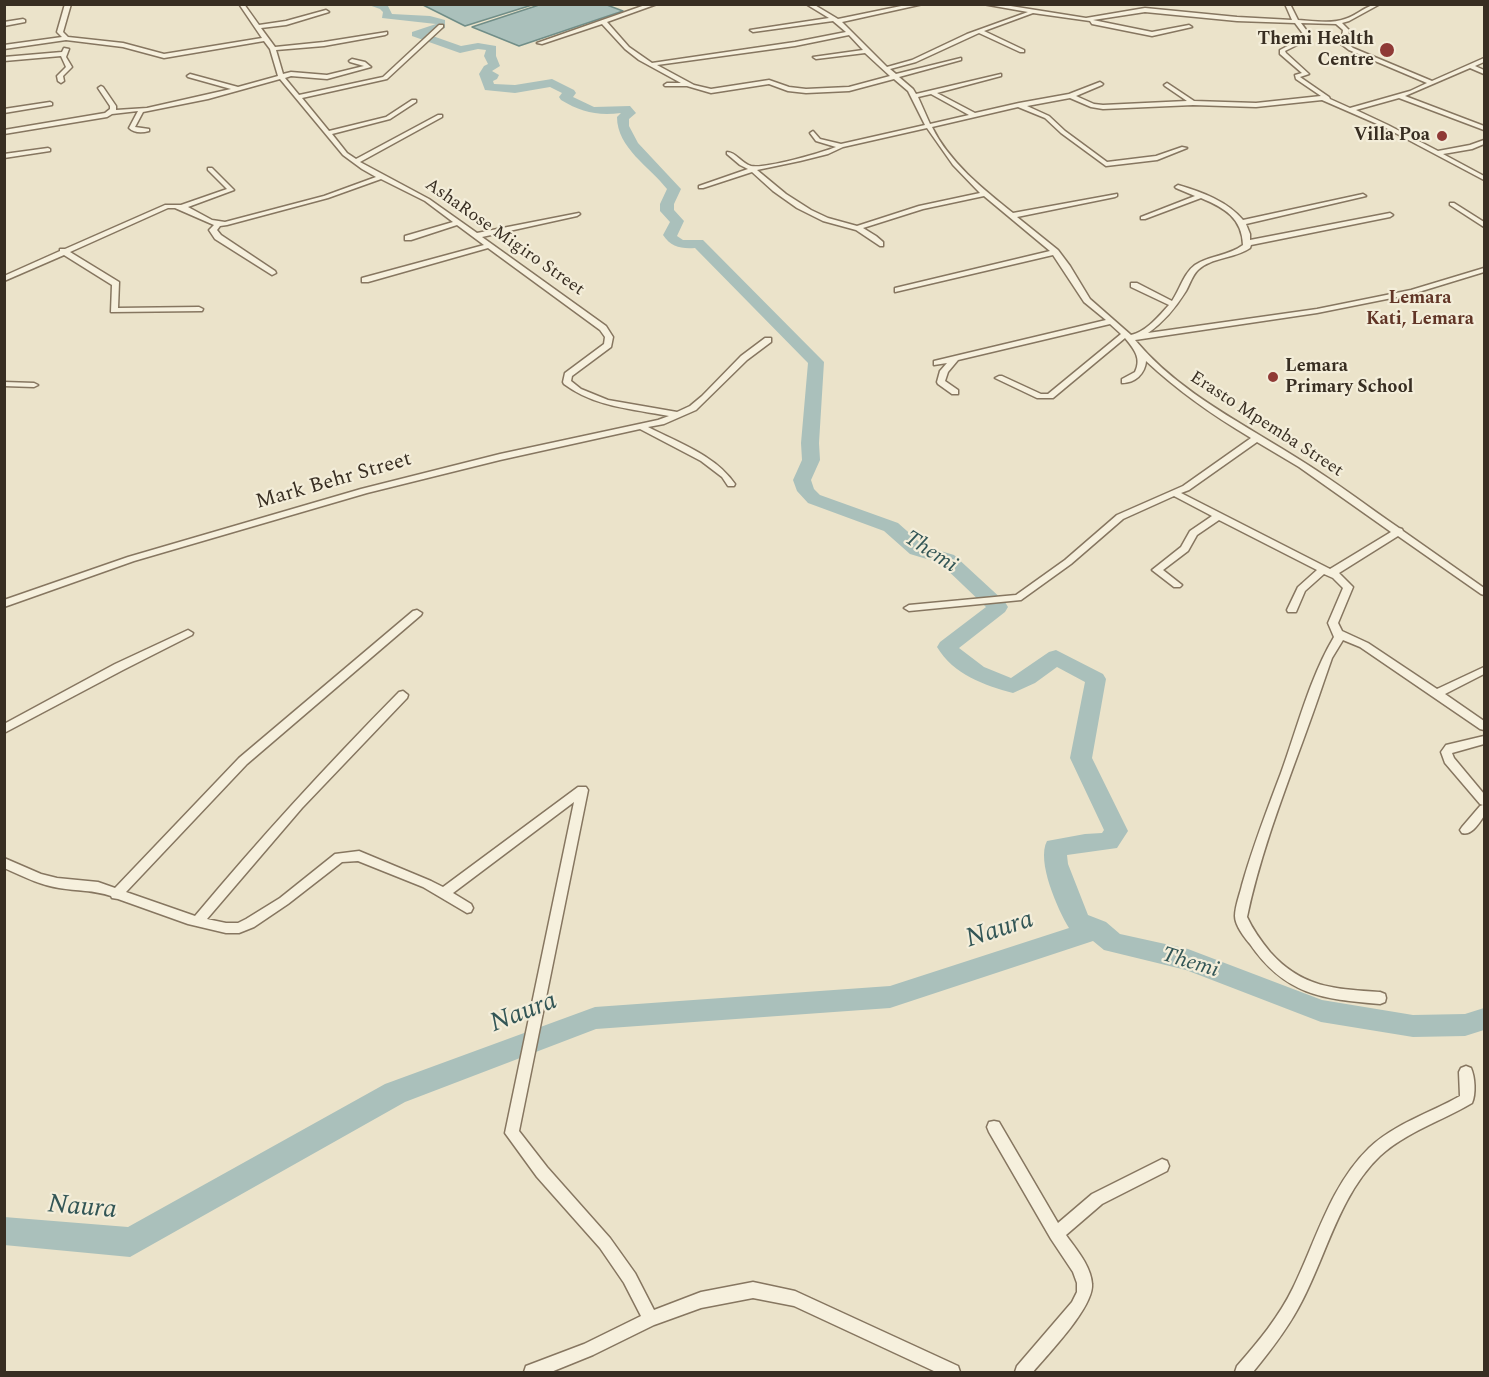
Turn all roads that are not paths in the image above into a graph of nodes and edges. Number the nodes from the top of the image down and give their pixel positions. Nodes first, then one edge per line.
1 (68, 4) edge
2 (242, 4) edge
3 (655, 4) edge
4 (808, 4) edge
5 (921, 4) edge
6 (985, 4) edge
7 (1137, 4) edge
8 (1287, 4) edge
9 (1378, 4) edge
10 (1145, 10) junction
11 (326, 12) dead end
12 (1034, 12) junction
13 (836, 20) junction
14 (1086, 20) junction
15 (1294, 20) junction
16 (23, 21) dead end
17 (604, 22) junction
18 (1338, 22) junction
19 (4, 24) edge
20 (441, 26) dead end
21 (258, 27) junction
22 (1189, 27) dead end
23 (753, 30) dead end
24 (979, 31) junction
25 (385, 33) dead end
26 (852, 33) junction
27 (68, 38) junction
28 (266, 39) junction
29 (540, 43) dead end
30 (4, 46) edge
31 (273, 49) junction
32 (867, 51) junction
33 (1022, 51) dead end
34 (64, 54) junction
35 (816, 57) dead end
36 (4, 59) edge
37 (959, 59) dead end
38 (1485, 60) edge
39 (352, 62) dead end
40 (653, 64) junction
41 (1469, 66) junction
42 (885, 69) junction
43 (1485, 72) edge
44 (190, 75) dead end
45 (999, 75) dead end
46 (894, 76) junction
47 (281, 77) junction
48 (61, 81) dead end
49 (1432, 83) junction
50 (689, 84) junction
51 (1100, 84) dead end
52 (667, 85) dead end
53 (1167, 85) dead end
54 (101, 88) dead end
55 (240, 89) junction
56 (933, 93) junction
57 (916, 96) junction
58 (1071, 96) junction
59 (1400, 96) junction
60 (298, 97) junction
61 (1329, 100) junction
62 (414, 101) dead end
63 (1193, 103) junction
64 (50, 104) dead end
65 (1024, 105) junction
66 (146, 109) junction
67 (1349, 110) junction
68 (4, 111) edge
69 (111, 112) junction
70 (972, 114) junction
71 (440, 116) dead end
72 (929, 125) junction
73 (1485, 128) edge
74 (147, 130) dead end
75 (4, 132) edge
76 (327, 133) junction
77 (813, 133) dead end
78 (1485, 142) edge
79 (841, 146) junction
80 (1472, 147) junction
81 (1184, 148) dead end
82 (48, 150) dead end
83 (1485, 152) edge
84 (729, 153) dead end
85 (1436, 153) junction
86 (4, 156) edge
87 (356, 162) junction
88 (210, 169) dead end
89 (755, 169) junction
90 (382, 177) junction
91 (1485, 178) edge
92 (701, 187) dead end
93 (1178, 187) dead end
94 (985, 194) junction
95 (1115, 195) dead end
96 (1201, 196) junction
97 (1364, 196) dead end
98 (1452, 204) dead end
99 (182, 207) junction
100 (577, 214) dead end
101 (1390, 215) dead end
102 (1010, 216) junction
103 (1143, 218) dead end
104 (456, 223) junction
105 (1241, 223) junction
106 (218, 224) junction
107 (1485, 225) edge
108 (859, 227) junction
109 (475, 236) junction
110 (408, 238) dead end
111 (1248, 243) junction
112 (880, 244) dead end
113 (488, 246) junction
114 (63, 251) junction
115 (1055, 252) junction
116 (1485, 270) edge
117 (272, 273) dead end
118 (4, 279) edge
119 (365, 280) dead end
120 (1134, 285) dead end
121 (898, 290) dead end
122 (1173, 304) junction
123 (199, 309) dead end
124 (1112, 321) junction
125 (1131, 336) junction
126 (768, 340) dead end
127 (1141, 352) junction
128 (955, 360) junction
129 (937, 363) dead end
130 (999, 378) dead end
131 (1125, 381) dead end
132 (4, 384) edge
133 (34, 385) dead end
134 (955, 392) dead end
135 (679, 415) junction
136 (643, 428) junction
137 (1257, 438) junction
138 (730, 484) dead end
139 (1176, 494) junction
140 (1219, 516) junction
141 (1399, 531) junction
142 (1328, 572) junction
143 (1177, 585) dead end
144 (1485, 592) edge
145 (4, 604) edge
146 (909, 608) dead end
147 (1292, 610) dead end
148 (417, 613) dead end
149 (188, 633) dead end
150 (1339, 634) junction
151 (1485, 670) edge
152 (1436, 694) junction
153 (403, 695) dead end
154 (1485, 726) edge
155 (4, 729) edge
156 (1485, 740) edge
157 (1485, 801) edge
158 (1485, 809) edge
159 (1466, 830) dead end
160 (4, 863) edge
161 (443, 894) junction
162 (116, 895) junction
163 (467, 908) dead end
164 (198, 921) junction
165 (1380, 999) dead end
166 (1466, 1072) dead end
167 (994, 1127) dead end
168 (1162, 1166) dead end
169 (1056, 1234) junction
170 (650, 1319) junction
171 (532, 1372) edge
172 (952, 1372) edge
173 (1023, 1372) edge
174 (1243, 1372) edge

1 - 27 street
2 - 21 street, AshaRose Migiro Street
3 - 17 street
4 - 13 street, Erasto Mpemba Street
5 - 13 street
6 - 12 street
7 - 10 street
8 - 15 street
9 - 18 street
10 - 14 street
10 - 15 street
11 - 21 street
12 - 14 street
12 - 24 street
13 - 23 street
13 - 26 street, Erasto Mpemba Street
14 - 22 street
15 - 18 street
15 - 61 street
16 - 19 street
17 - 29 street
17 - 40 street
18 - 49 street
20 - 60 street
21 - 28 street, AshaRose Migiro Street
24 - 33 street
24 - 42 street
25 - 31 street
26 - 32 street, Erasto Mpemba Street
26 - 40 street
27 - 28 street
27 - 30 street
27 - 34 street
28 - 31 street, AshaRose Migiro Street
31 - 47 street, AshaRose Migiro Street
32 - 35 street
32 - 42 street, Erasto Mpemba Street
34 - 36 street
34 - 48 street
37 - 46 street
38 - 41 street
39 - 47 street
40 - 50 street
41 - 43 street
41 - 49 street
42 - 46 street, Erasto Mpemba Street
44 - 55 street
45 - 56 street
46 - 50 street
46 - 57 street, Erasto Mpemba Street
47 - 55 street
47 - 60 street, AshaRose Migiro Street
49 - 59 street
50 - 52 street
51 - 58 street
53 - 63 street
54 - 69 street
55 - 66 street
56 - 57 street
56 - 70 street
57 - 72 street, Erasto Mpemba Street
58 - 63 street
58 - 65 street
59 - 67 street
59 - 73 street
60 - 76 street, AshaRose Migiro Street
61 - 63 street
61 - 67 street
62 - 76 street
64 - 68 street
65 - 70 street
65 - 81 street
66 - 69 street
66 - 74 street
67 - 85 street
69 - 75 street
70 - 72 street
71 - 87 street
72 - 79 street
72 - 94 street, Erasto Mpemba Street
76 - 87 street, AshaRose Migiro Street
77 - 79 street
78 - 80 street
79 - 89 street
80 - 83 street
80 - 85 street
82 - 86 street
84 - 89 street
85 - 91 street
87 - 90 street, AshaRose Migiro Street
88 - 99 street
89 - 92 street
89 - 108 street
90 - 104 street, AshaRose Migiro Street
90 - 106 street
93 - 96 street
94 - 102 street, Erasto Mpemba Street
94 - 108 street
95 - 102 street
96 - 103 street
96 - 105 street
97 - 105 street
98 - 107 street
99 - 106 street
99 - 114 street
100 - 109 street
101 - 111 street
102 - 115 street, Erasto Mpemba Street
104 - 109 street, AshaRose Migiro Street
104 - 110 street
105 - 111 street
106 - 117 street
108 - 112 street
109 - 113 street, AshaRose Migiro Street
111 - 122 street
113 - 119 street
113 - 135 street, AshaRose Migiro Street
114 - 118 street
114 - 123 street
115 - 121 street
115 - 124 street, Erasto Mpemba Street
116 - 125 street
120 - 122 street
122 - 125 street
124 - 125 street, Erasto Mpemba Street
124 - 128 street
125 - 127 street, Erasto Mpemba Street
125 - 130 street
126 - 135 street, Mark Behr Street
127 - 131 street
127 - 137 street, Erasto Mpemba Street
128 - 129 street
128 - 134 street
132 - 133 street
135 - 136 street, Mark Behr Street
136 - 138 street
136 - 145 street, Mark Behr Street
137 - 139 street
137 - 141 street, Erasto Mpemba Street
139 - 140 street
139 - 146 street
140 - 142 street
140 - 143 street
141 - 142 street
141 - 144 street, Erasto Mpemba Street
142 - 147 street
142 - 150 street
148 - 162 street
149 - 155 street
150 - 152 street
150 - 165 street
151 - 152 street
152 - 154 street
153 - 164 street
156 - 157 street
158 - 159 street
160 - 162 street
161 - 163 street
161 - 164 street
161 - 170 street
162 - 164 street
166 - 174 street
167 - 169 street
168 - 169 street
169 - 173 street
170 - 171 street
170 - 172 street

